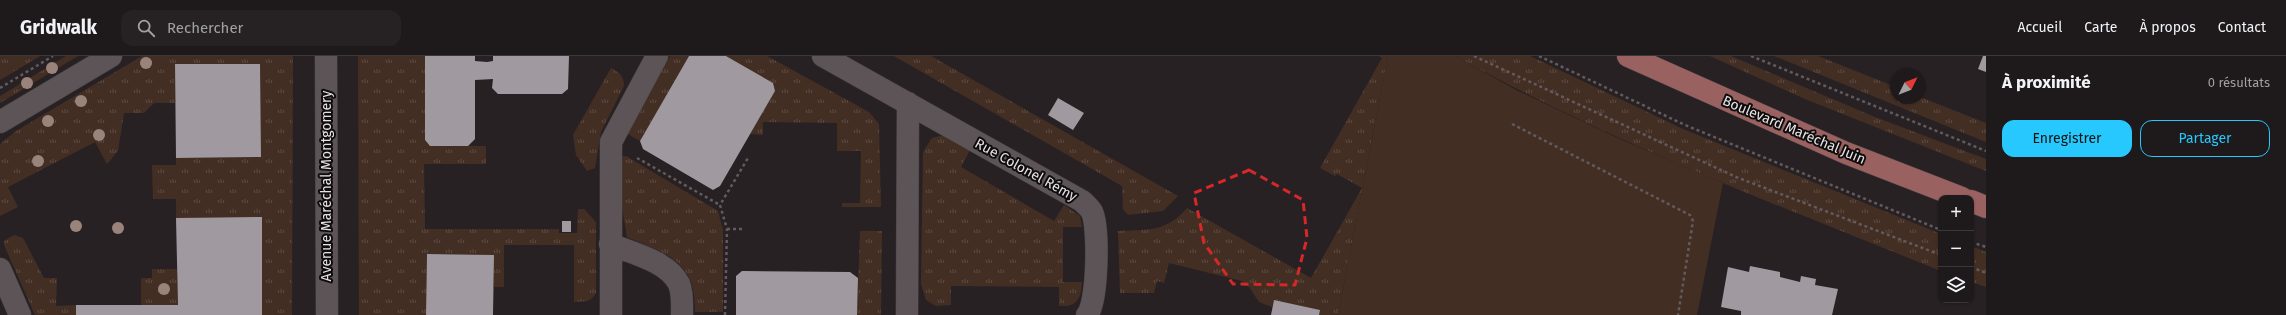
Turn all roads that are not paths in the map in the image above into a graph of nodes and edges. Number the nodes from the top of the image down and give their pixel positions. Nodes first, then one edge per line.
1 (111, 56) edge
2 (326, 56) edge
3 (657, 56) edge
4 (823, 56) edge
5 (1628, 56) edge
6 (908, 104) junction
7 (0, 122) edge
8 (1954, 195) edge
9 (1974, 202) edge
10 (1986, 206) edge
11 (610, 244) junction
12 (0, 269) edge
13 (20, 315) edge
14 (327, 315) edge
15 (611, 315) edge
16 (682, 315) edge
17 (907, 315) edge
18 (1087, 315) edge

1 - 7 street
2 - 14 street, Avenue Maréchal Montgomery
3 - 11 street
4 - 6 street, Rue Colonel Rémy
5 - 8 main road, Boulevard Maréchal Juin
6 - 17 street
6 - 18 street, Rue Colonel Rémy
9 - 10 main road
11 - 15 street
11 - 16 street
12 - 13 street

